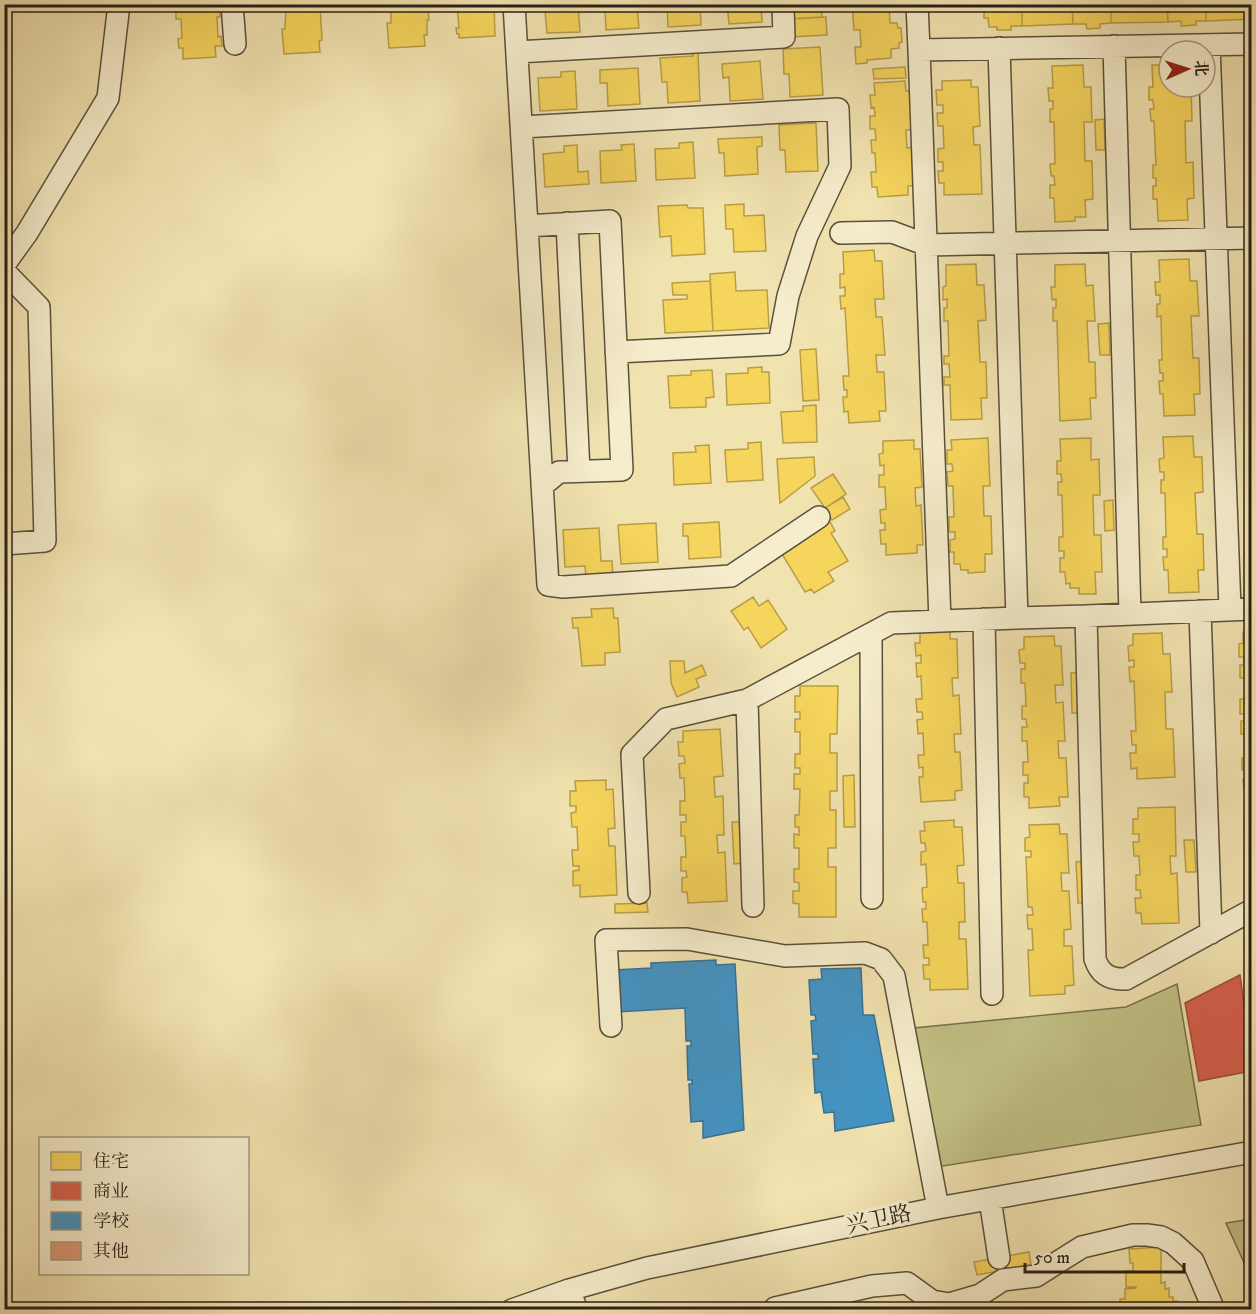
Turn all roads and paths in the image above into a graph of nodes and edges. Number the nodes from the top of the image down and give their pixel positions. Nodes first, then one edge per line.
1 (119, 4) edge
2 (232, 4) edge
3 (514, 4) edge
4 (917, 4) edge
5 (783, 7) dead end
6 (235, 44) dead end
7 (1251, 44) edge
8 (1217, 45) edge
9 (1114, 46) junction
10 (1157, 46) edge
11 (999, 48) junction
12 (919, 50) junction
13 (517, 52) junction
14 (1211, 99) edge
15 (522, 127) junction
16 (567, 223) junction
17 (527, 225) junction
18 (841, 233) dead end
19 (1251, 238) edge
20 (1216, 239) junction
21 (1119, 241) junction
22 (1006, 243) junction
23 (927, 245) junction
24 (4, 265) edge
25 (4, 271) edge
26 (616, 352) junction
27 (579, 471) junction
28 (542, 486) junction
29 (819, 517) dead end
30 (4, 544) edge
31 (1241, 609) edge
32 (1200, 611) junction
33 (1130, 614) junction
34 (1086, 615) junction
35 (1017, 618) junction
36 (984, 619) junction
37 (940, 621) junction
38 (870, 634) junction
39 (747, 700) junction
40 (639, 893) dead end
41 (872, 898) dead end
42 (753, 906) dead end
43 (1251, 910) edge
44 (1211, 933) junction
45 (992, 994) dead end
46 (611, 1026) dead end
47 (1251, 1152) edge
48 (990, 1198) junction
49 (938, 1208) junction
50 (1001, 1269) junction
51 (569, 1290) junction
52 (980, 1302) edge
53 (512, 1310) edge
54 (578, 1310) edge
55 (775, 1310) edge
56 (1214, 1310) edge

1 - 24 street
2 - 6 street
3 - 13 street
4 - 12 street
5 - 13 street
7 - 8 street
9 - 10 street
9 - 11 street
9 - 21 street
11 - 12 street
11 - 22 street
12 - 23 street
13 - 15 street
14 - 20 street
15 - 17 street
15 - 26 street
16 - 17 street
16 - 26 street
16 - 27 street
17 - 28 street
18 - 23 street
19 - 20 street
20 - 21 street
20 - 31 street
21 - 22 street
21 - 33 street
22 - 23 street
22 - 35 street
23 - 37 street
25 - 30 street
26 - 27 street
27 - 28 street
28 - 29 street
31 - 32 street
32 - 33 street
32 - 44 street
33 - 34 street
34 - 35 street
34 - 44 street
35 - 36 street
36 - 37 street
36 - 45 street
37 - 38 street
38 - 39 street
38 - 41 street
39 - 40 street
39 - 42 street
43 - 44 street
46 - 49 street
47 - 48 street, 兴卫路
48 - 49 street, 兴卫路
48 - 50 street
49 - 51 street, 兴卫路
50 - 52 street
50 - 56 street
51 - 53 street, 兴卫路
51 - 54 street
52 - 55 street

